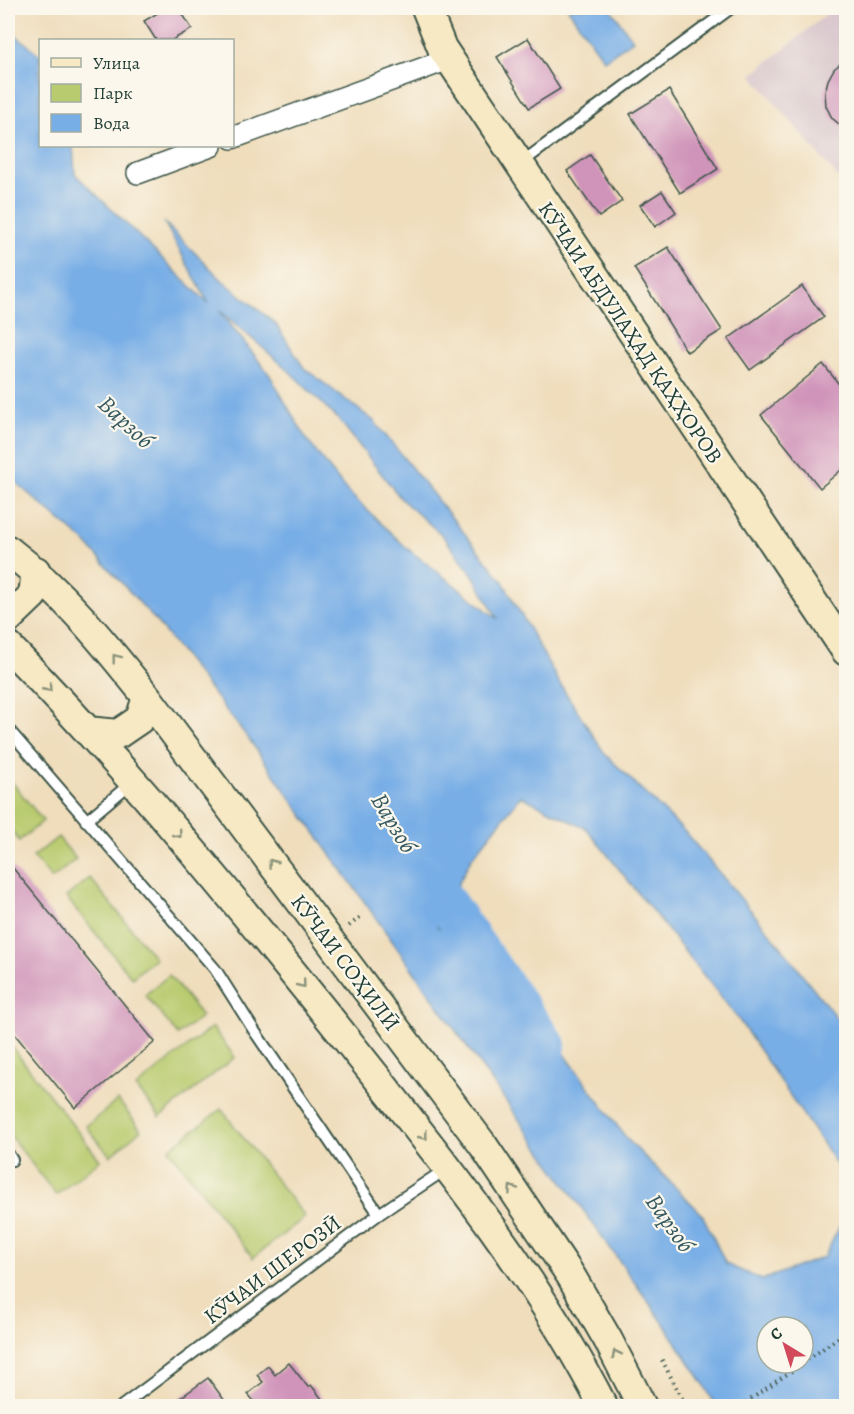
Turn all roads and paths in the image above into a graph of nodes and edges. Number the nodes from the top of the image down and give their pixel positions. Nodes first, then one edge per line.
1 (426, 8) edge
2 (731, 8) edge
3 (449, 59) junction
4 (234, 137) edge
5 (209, 147) edge
6 (519, 165) junction
7 (138, 172) dead end
8 (8, 550) edge
9 (36, 571) junction
10 (8, 619) edge
11 (8, 646) edge
12 (846, 651) edge
13 (147, 697) junction
14 (8, 729) edge
15 (87, 731) junction
16 (134, 781) junction
17 (86, 821) junction
18 (448, 1167) junction
19 (379, 1214) junction
20 (846, 1332) edge
21 (815, 1354) edge
22 (662, 1360) dead end
23 (786, 1375) edge
24 (122, 1407) edge
25 (603, 1407) edge
26 (642, 1407) edge
27 (686, 1407) edge
28 (741, 1407) edge

1 - 3 main road, КӮЧАИ АБДУЛАҲАД ҚАҲҲОРОВ
2 - 6 lane
3 - 4 street
3 - 6 main road, КӮЧАИ АБДУЛАҲАД ҚАҲҲОРОВ
5 - 7 street
6 - 12 main road, КӮЧАИ АБДУЛАҲАД ҚАҲҲОРОВ
8 - 9 main road, КӮЧАИ СОҲИЛӢ
9 - 10 main road
13 -> 9 main road, КӮЧАИ СОҲИЛӢ
11 -> 15 main road, КӮЧАИ СОҲИЛӢ
13 - 15 main road
26 -> 13 main road, КӮЧАИ СОҲИЛӢ
14 - 17 lane
15 - 16 main road, КӮЧАИ СОҲИЛӢ
16 - 17 lane
16 -> 18 main road, КӮЧАИ СОҲИЛӢ
17 - 19 lane
18 - 19 lane, КӮЧАИ ШЕРОЗӢ
18 - 25 main road, КӮЧАИ СОҲИЛӢ
19 - 24 lane, КӮЧАИ ШЕРОЗӢ
20 - 21 path
22 - 27 path
23 - 28 path

